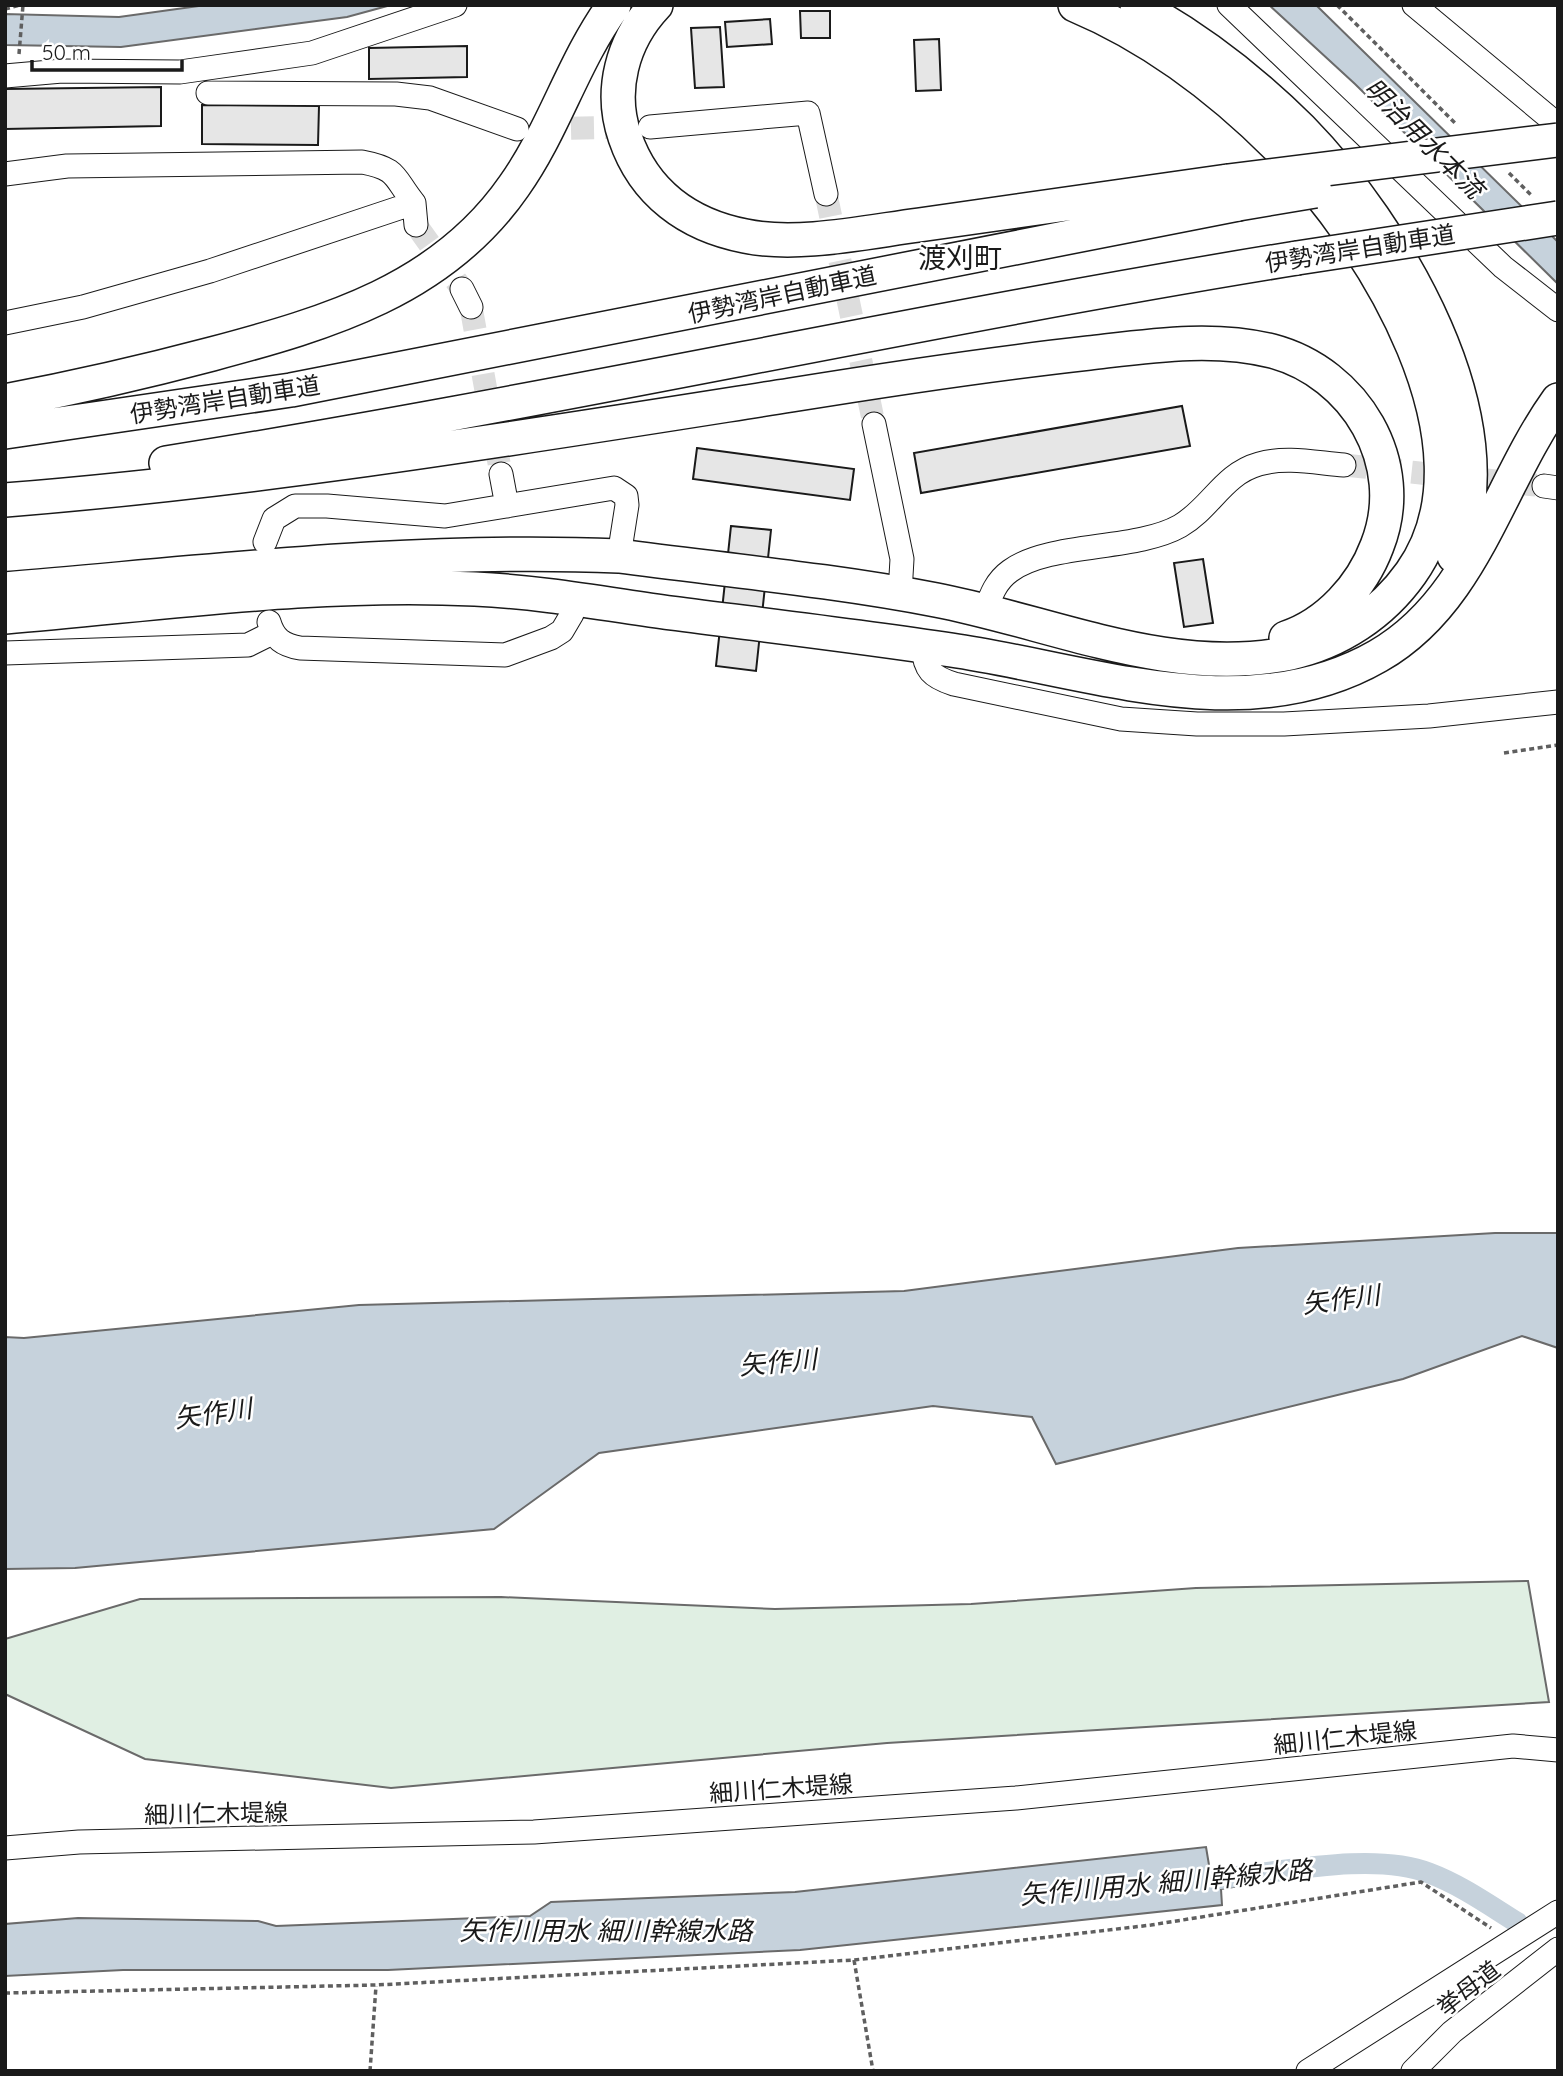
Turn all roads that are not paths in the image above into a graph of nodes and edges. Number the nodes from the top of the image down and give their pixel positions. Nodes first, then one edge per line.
1 (456, 5) edge
2 (614, 5) edge
3 (656, 5) edge
4 (1074, 5) edge
5 (1137, 5) edge
6 (1228, 5) edge
7 (1415, 5) edge
8 (5, 76) edge
9 (208, 93) dead end
10 (1558, 125) edge
11 (650, 127) tunnel mouth
12 (517, 129) tunnel mouth
13 (1558, 140) edge
14 (1558, 154) edge
15 (5, 174) edge
16 (1233, 193) junction
17 (826, 194) tunnel mouth
18 (1548, 210) edge
19 (1558, 310) edge
20 (5, 323) edge
21 (1558, 400) edge
22 (5, 401) edge
23 (874, 424) tunnel mouth
24 (5, 432) edge
25 (1344, 465) tunnel mouth
26 (501, 474) tunnel mouth
27 (5, 486) edge
28 (5, 500) edge
29 (507, 506) junction
30 (265, 542) dead end
31 (619, 556) junction
32 (5, 589) edge
33 (900, 593) junction
34 (573, 600) junction
35 (985, 611) junction
36 (5, 617) edge
37 (923, 646) junction
38 (5, 653) edge
39 (1177, 654) junction
40 (1300, 684) junction
41 (1558, 702) edge
42 (1558, 1750) edge
43 (5, 1848) edge
44 (1558, 1912) edge
45 (1558, 1949) edge
46 (1308, 2071) edge
47 (1413, 2071) edge

1 - 8 street
2 - 22 highway
3 - 16 highway
4 - 39 highway
5 - 40 highway
6 - 19 street
7 - 10 street
9 - 12 street
11 - 17 street
13 - 16 highway, bridge
14 - 16 highway, 伊勢湾岸自動車道, bridge
15 - 20 street
16 - 24 highway, 伊勢湾岸自動車道
18 - 27 highway, 伊勢湾岸自動車道, bridge
21 - 40 highway
23 - 33 street
25 - 35 street
26 - 29 street
28 - 39 highway
29 - 30 street
29 - 31 street
31 - 32 highway
31 - 33 highway
33 - 35 highway
34 - 36 highway
34 - 37 highway
34 - 38 street
35 - 39 highway
37 - 40 highway
37 - 41 street
42 - 43 street, 細川仁木堤線
44 - 46 street
45 - 47 street, 挙母道

